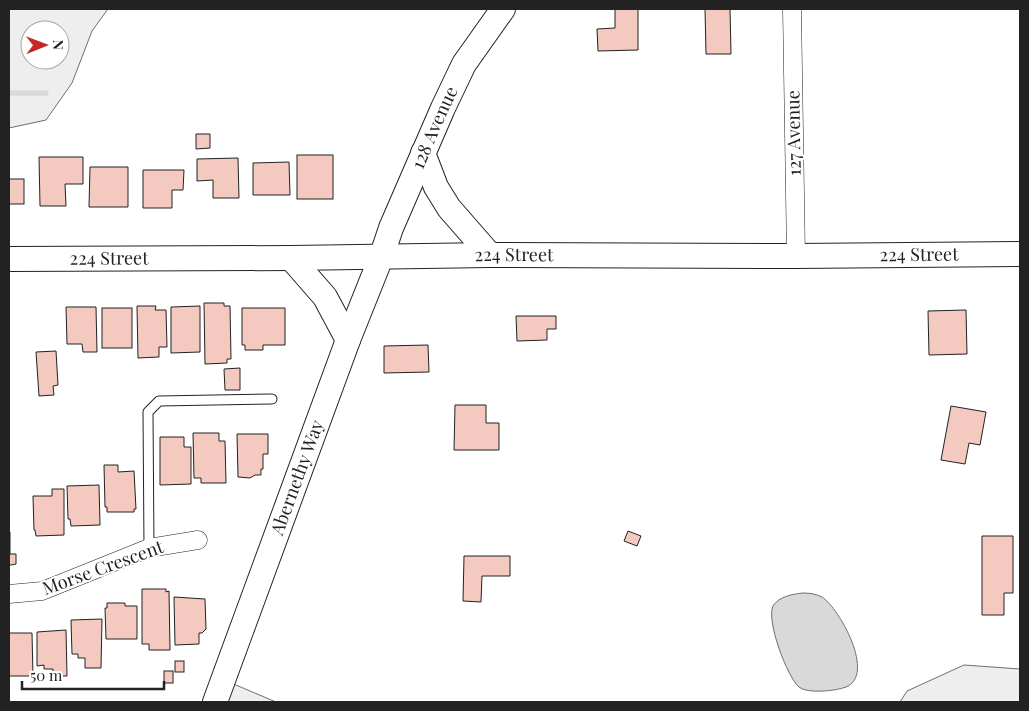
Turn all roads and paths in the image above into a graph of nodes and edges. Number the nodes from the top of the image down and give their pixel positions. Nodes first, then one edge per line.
1 (503, 9) edge
2 (792, 9) edge
3 (423, 153) junction
4 (1020, 254) edge
5 (382, 255) junction
6 (490, 255) junction
7 (796, 256) junction
8 (291, 258) junction
9 (9, 259) edge
10 (348, 340) junction
11 (272, 400) dead end
12 (198, 540) dead end
13 (149, 548) junction
14 (9, 594) edge
15 (215, 702) edge

1 - 3 street, 128 Avenue
2 - 7 street, 127 Avenue
3 - 5 street, 128 Avenue
3 - 6 street
4 - 7 street, 224 Street
5 - 6 street, 224 Street
5 - 8 street, 224 Street
5 - 10 street, Abernethy Way
6 - 7 street, 224 Street
8 - 9 street, 224 Street
8 - 10 street
10 - 15 street, Abernethy Way
11 - 13 lane
12 - 13 street, Morse Crescent
13 - 14 street, Morse Crescent

